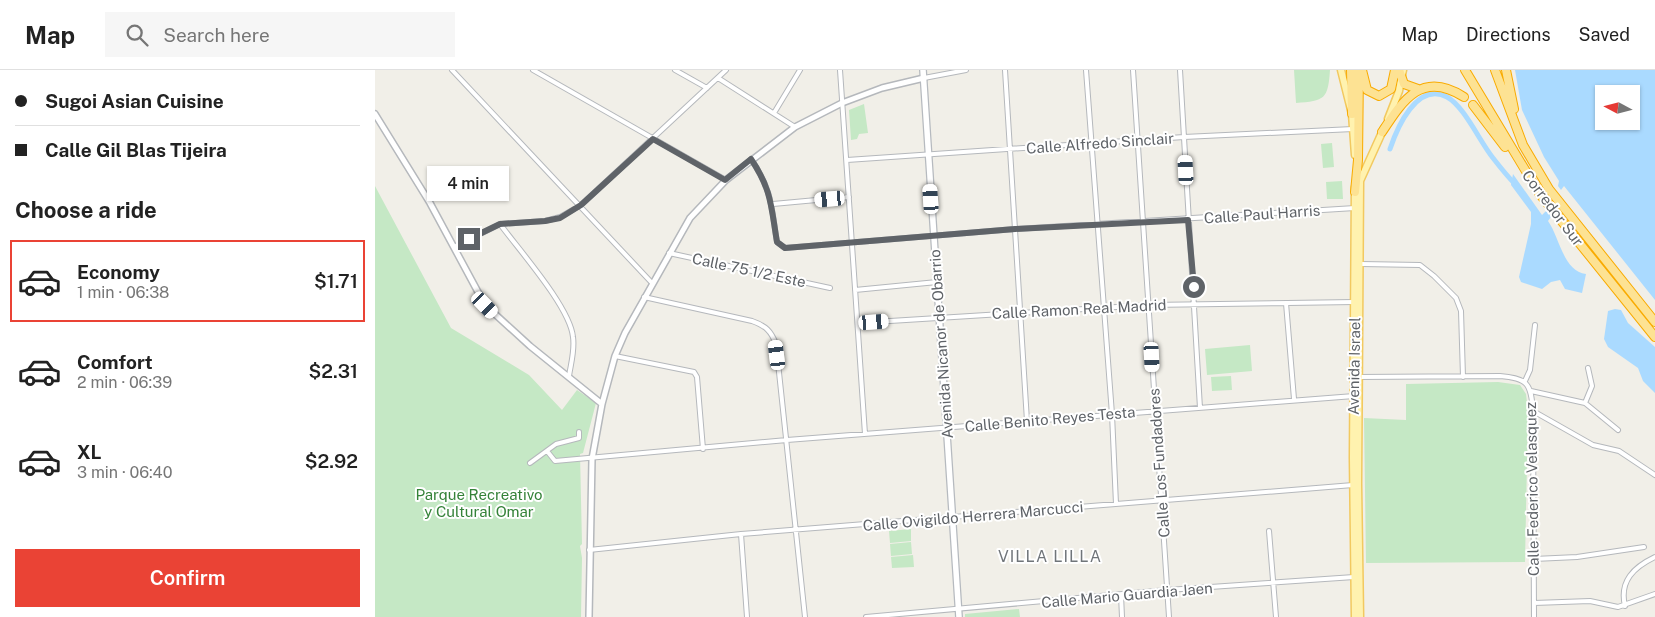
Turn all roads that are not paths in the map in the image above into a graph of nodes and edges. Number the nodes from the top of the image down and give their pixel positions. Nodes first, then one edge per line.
1 (452, 70) edge
2 (533, 70) edge
3 (675, 70) edge
4 (726, 70) edge
5 (800, 70) edge
6 (840, 70) edge
7 (923, 70) edge
8 (966, 70) edge
9 (1005, 70) edge
10 (1086, 70) edge
11 (1133, 70) edge
12 (1180, 70) edge
13 (1341, 70) edge
14 (1351, 70) edge
15 (1361, 70) edge
16 (1397, 70) edge
17 (1403, 70) edge
18 (1465, 70) edge
19 (1495, 70) edge
20 (1506, 70) edge
21 (718, 78) junction
22 (924, 78) junction
23 (1402, 81) junction
24 (707, 88) junction
25 (1418, 89) junction
26 (1464, 97) dead end
27 (842, 102) junction
28 (1473, 105) dead end
29 (775, 113) junction
30 (375, 114) edge
31 (1352, 114) junction
32 (795, 128) junction
33 (1353, 129) junction
34 (1382, 132) junction
35 (1519, 135) junction
36 (1184, 137) junction
37 (653, 139) junction
38 (1139, 140) junction
39 (1093, 143) junction
40 (1011, 149) junction
41 (929, 155) junction
42 (751, 159) junction
43 (847, 160) junction
44 (1520, 165) junction
45 (725, 180) junction
46 (1360, 181) junction
47 (1355, 192) junction
48 (849, 198) junction
49 (773, 204) junction
50 (581, 205) junction
51 (1357, 208) junction
52 (1188, 220) junction
53 (1143, 222) junction
54 (500, 224) junction
55 (1097, 226) junction
56 (1015, 229) junction
57 (934, 236) junction
58 (852, 242) junction
59 (454, 247) junction
60 (669, 253) junction
61 (1361, 264) junction
62 (937, 282) junction
63 (652, 283) junction
64 (830, 288) dead end
65 (855, 290) junction
66 (644, 297) junction
67 (1358, 302) junction
68 (1286, 303) junction
69 (1149, 304) junction
70 (1196, 304) junction
71 (1103, 307) junction
72 (1020, 312) junction
73 (939, 319) junction
74 (1655, 322) edge
75 (857, 323) junction
76 (1535, 325) dead end
77 (1655, 337) edge
78 (615, 356) junction
79 (1588, 368) dead end
80 (569, 376) junction
81 (1356, 377) junction
82 (1463, 377) junction
83 (1525, 381) junction
84 (1531, 391) junction
85 (1356, 396) junction
86 (1294, 399) junction
87 (1585, 403) junction
88 (602, 404) junction
89 (1200, 408) junction
90 (1155, 410) junction
91 (1533, 411) junction
92 (1112, 414) junction
93 (1027, 420) junction
94 (946, 427) junction
95 (1618, 430) dead end
96 (579, 432) dead end
97 (865, 434) junction
98 (787, 440) junction
99 (703, 449) junction
100 (547, 451) junction
101 (592, 459) junction
102 (530, 463) dead end
103 (1655, 475) edge
104 (1355, 485) junction
105 (1161, 501) junction
106 (1116, 504) junction
107 (953, 518) junction
108 (797, 530) junction
109 (1269, 531) dead end
110 (741, 534) junction
111 (1644, 547) dead end
112 (589, 550) junction
113 (1655, 557) edge
114 (1534, 559) junction
115 (1357, 577) junction
116 (1273, 583) junction
117 (1167, 590) junction
118 (1655, 594) edge
119 (1121, 595) junction
120 (1534, 602) junction
121 (1625, 606) junction
122 (959, 614) edge
123 (589, 617) edge
124 (747, 617) edge
125 (805, 617) edge
126 (866, 617) edge
127 (1122, 617) edge
128 (1169, 617) edge
129 (1276, 617) edge
130 (1355, 617) edge
131 (1360, 617) edge
132 (1534, 617) edge

1 - 50 street
2 - 37 street
3 - 24 street
4 - 21 street
5 - 29 street
6 - 27 street
7 - 22 main road, Avenida Nicanor de Obarrio
8 - 22 street
9 - 40 street
10 - 39 street
11 - 38 street, Calle Los Fundadores
12 - 36 street
13 - 31 main road, Avenida Israel
14 - 31 highway
15 - 16 highway
15 - 46 highway
15 - 47 highway
16 - 23 highway
17 - 23 main road
18 - 44 highway, Corredor Sur
19 - 35 highway, Corredor Sur
20 - 35 highway
21 - 24 street
21 - 29 street
22 - 27 street
22 - 41 main road, Avenida Nicanor de Obarrio
23 - 25 highway
23 - 34 main road
24 - 37 street
25 - 26 highway
25 - 34 highway
27 - 32 street
27 - 43 street
28 - 44 highway
29 - 32 street
30 - 59 street
31 - 33 main road, Avenida Israel
32 - 42 street
33 - 36 street, Calle Alfredo Sinclair
33 - 47 main road, Avenida Israel
34 - 46 main road
35 - 74 highway, Corredor Sur
36 - 38 street, Calle Alfredo Sinclair
36 - 52 street
37 - 45 street
37 - 50 street
38 - 39 street, Calle Alfredo Sinclair
38 - 53 street, Calle Los Fundadores
39 - 40 street, Calle Alfredo Sinclair
39 - 55 street
40 - 41 street, Calle Alfredo Sinclair
40 - 56 street
41 - 43 street, Calle Alfredo Sinclair
41 - 57 main road, Avenida Nicanor de Obarrio
42 - 45 street
42 - 49 street, Calle Paul Harris
43 - 48 street
44 - 77 highway, Corredor Sur
45 - 60 street
46 - 51 main road
47 - 51 main road, Avenida Israel
48 - 49 street
48 - 58 street
49 - 58 street, Calle Paul Harris
50 - 54 street
50 - 63 street
51 - 52 street, Calle Paul Harris
51 - 61 main road, Avenida Israel
51 - 67 main road, Avenida Israel
52 - 53 street, Calle Paul Harris
52 - 70 street
53 - 55 street, Calle Paul Harris
53 - 69 street, Calle Los Fundadores
54 - 59 street
54 - 80 street
55 - 56 street, Calle Paul Harris
55 - 71 street
56 - 57 street, Calle Paul Harris
56 - 72 street
57 - 58 street, Calle Paul Harris
57 - 62 main road, Avenida Nicanor de Obarrio
58 - 65 street
59 - 80 street
60 - 63 street
60 - 64 street, Calle 75 1/2 Este
61 - 67 main road, Avenida Israel
61 - 82 street
62 - 65 street
62 - 73 main road, Avenida Nicanor de Obarrio
63 - 66 street
65 - 75 street
66 - 78 street
66 - 98 street
67 - 68 street, Calle Ramon Real Madrid
67 - 81 main road, Avenida Israel
68 - 70 street, Calle Ramon Real Madrid
68 - 86 street
69 - 70 street, Calle Ramon Real Madrid
69 - 71 street, Calle Ramon Real Madrid
69 - 90 street, Calle Los Fundadores
70 - 89 street
71 - 72 street, Calle Ramon Real Madrid
71 - 92 street
72 - 73 street, Calle Ramon Real Madrid
72 - 93 street
73 - 75 street, Calle Ramon Real Madrid
73 - 94 main road, Avenida Nicanor de Obarrio
75 - 97 street
76 - 83 street
78 - 88 street
78 - 99 street
79 - 87 street
80 - 88 street
81 - 82 street, Calle Federico Velasquez
81 - 85 main road, Avenida Israel
82 - 83 street, Calle Federico Velasquez
83 - 84 street, Calle Federico Velasquez
84 - 87 street
84 - 91 street, Calle Federico Velasquez
85 - 86 street, Calle Benito Reyes Testa
85 - 104 main road, Avenida Israel
86 - 89 street, Calle Benito Reyes Testa
87 - 95 street
88 - 101 street
89 - 90 street, Calle Benito Reyes Testa
90 - 92 street, Calle Benito Reyes Testa
90 - 105 street, Calle Los Fundadores
91 - 103 street
91 - 114 street, Calle Federico Velasquez
92 - 93 street, Calle Benito Reyes Testa
92 - 106 street
93 - 94 street, Calle Benito Reyes Testa
94 - 97 street, Calle Benito Reyes Testa
94 - 107 main road, Avenida Nicanor de Obarrio
96 - 100 street
97 - 98 street, Calle Benito Reyes Testa
98 - 99 street, Calle Benito Reyes Testa
98 - 108 street
99 - 101 street, Calle Benito Reyes Testa
100 - 101 street, Calle Benito Reyes Testa
100 - 102 street
101 - 112 street
104 - 105 street, Calle Ovigildo Herrera Marcucci
104 - 115 main road, Avenida Israel
105 - 106 street, Calle Ovigildo Herrera Marcucci
105 - 117 street, Calle Los Fundadores
106 - 107 street, Calle Ovigildo Herrera Marcucci
107 - 108 street, Calle Ovigildo Herrera Marcucci
107 - 122 main road, Avenida Nicanor de Obarrio
108 - 110 street, Calle Ovigildo Herrera Marcucci
108 - 125 street
109 - 116 street
110 - 112 street, Calle Ovigildo Herrera Marcucci
110 - 124 street
111 - 114 street
112 - 123 street
113 - 121 street
114 - 120 street, Calle Federico Velasquez
115 - 116 street, Calle Mario Guardia Jaen
115 - 130 main road, Avenida Israel
115 - 131 main road, Avenida Israel
116 - 117 street, Calle Mario Guardia Jaen
116 - 129 street
117 - 119 street, Calle Mario Guardia Jaen
117 - 128 street, Calle Los Fundadores
118 - 121 street
119 - 122 street, Calle Mario Guardia Jaen
119 - 127 street
120 - 121 street
120 - 132 street, Calle Federico Velasquez
122 - 126 street, Calle Mario Guardia Jaen

